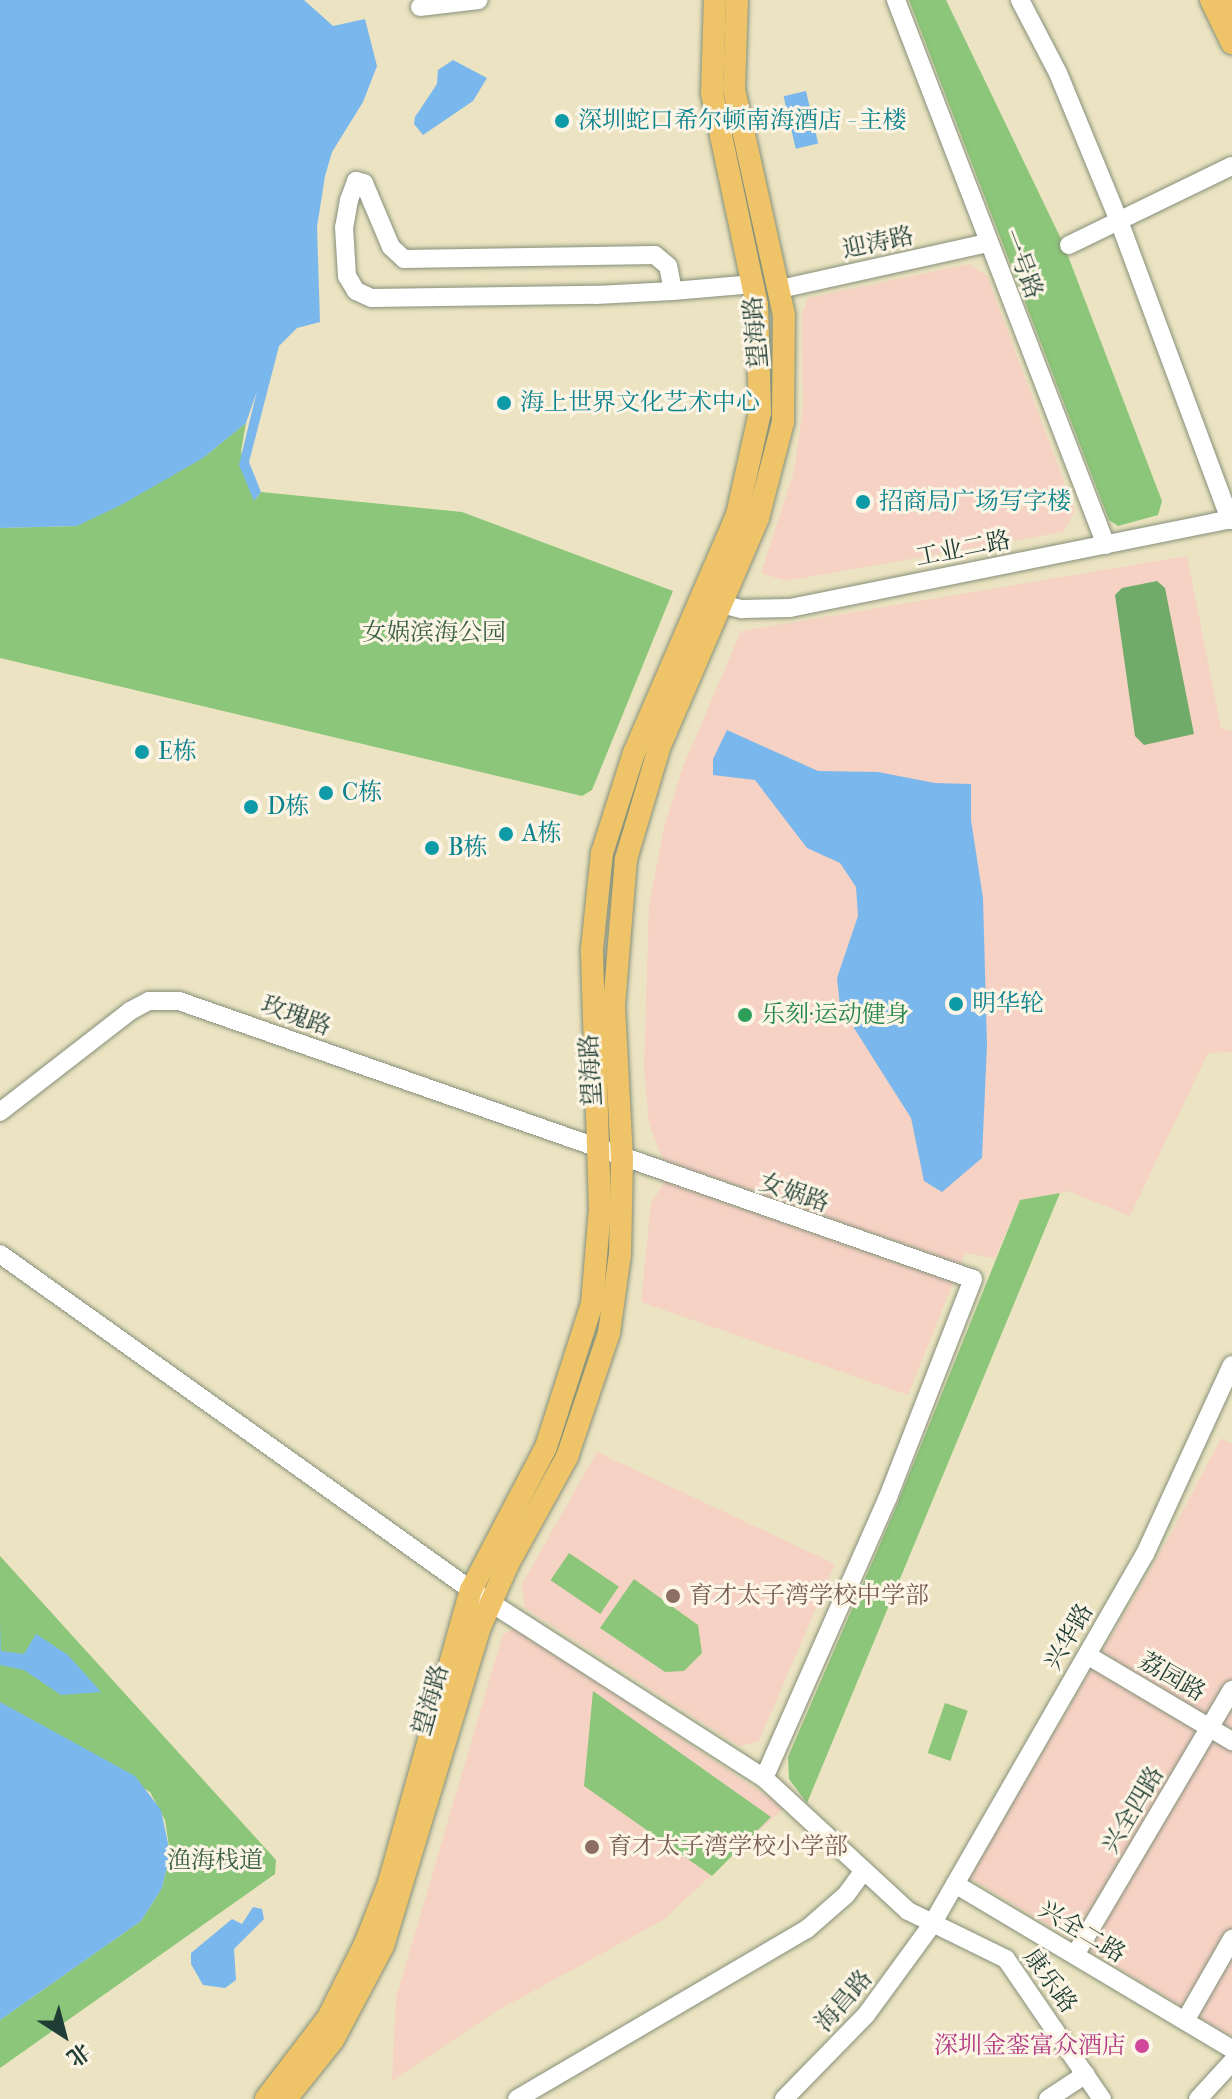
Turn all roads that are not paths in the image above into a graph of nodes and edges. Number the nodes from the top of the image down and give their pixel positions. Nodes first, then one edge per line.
1 (479, 0) edge
2 (715, 0) edge
3 (737, 0) edge
4 (896, 0) edge
5 (1020, 0) edge
6 (1211, 0) edge
7 (1228, 0) edge
8 (420, 7) dead end
9 (1232, 7) edge
10 (1232, 43) edge
11 (1232, 166) edge
12 (1119, 221) junction
13 (988, 243) junction
14 (1069, 245) dead end
15 (754, 284) junction
16 (780, 289) junction
17 (673, 291) junction
18 (1231, 520) edge
19 (1106, 545) junction
20 (712, 602) junction
21 (627, 805) junction
22 (0, 1112) edge
23 (600, 1151) junction
24 (622, 1159) junction
25 (0, 1254) edge
26 (1232, 1365) edge
27 (1227, 1408) edge
28 (481, 1596) junction
29 (1087, 1655) junction
30 (1232, 1690) edge
31 (1210, 1727) junction
32 (1232, 1741) edge
33 (764, 1778) junction
34 (863, 1872) junction
35 (955, 1884) junction
36 (931, 1926) junction
37 (1232, 1939) edge
38 (1075, 1955) junction
39 (1185, 2021) junction
40 (1232, 2049) edge
41 (1232, 2062) edge
42 (1086, 2074) junction
43 (266, 2099) edge
44 (286, 2099) edge
45 (517, 2099) edge
46 (784, 2099) edge
47 (1048, 2099) edge
48 (1102, 2099) edge
49 (1198, 2099) edge

1 - 8 street
2 - 15 main road, 望海路
3 - 16 main road, 望海路
4 - 13 street, 一号路
5 - 12 street
6 - 10 main road
7 - 9 main road
11 - 12 street
12 - 14 street
12 - 18 street
13 - 16 street, 迎涛路
13 - 19 street, 一号路
15 - 17 street
15 - 20 main road, 望海路
16 - 20 main road, 望海路
17 - 17 street
18 - 19 street, 工业二路
19 - 20 street, 工业二路
20 - 21 main road, 望海路
21 - 23 main road, 望海路
21 - 24 main road, 望海路
22 - 23 street, 玫瑰路
23 - 24 street, 女娲路
23 - 28 main road, 望海路
24 - 28 main road, 望海路
24 - 33 street, 女娲路
25 - 28 street
26 - 27 street, 兴华路
27 - 29 street, 兴华路
28 - 33 street, 康乐路
28 - 43 main road, 望海路
28 - 44 main road, 望海路
29 - 31 street, 荔园路
29 - 35 street, 兴华路
30 - 31 street, 兴全四路
31 - 32 street, 荔园路
31 - 38 street, 兴全四路
33 - 34 street, 康乐路
34 - 36 street, 康乐路
34 - 45 street
35 - 36 street, 兴华路
35 - 38 street, 兴全二路
36 - 42 street, 康乐路
36 - 46 street, 海昌路
37 - 39 street
38 - 39 street, 兴全二路
39 - 40 street, 兴全二路
41 - 49 street
42 - 47 street
42 - 48 street, 康乐路

